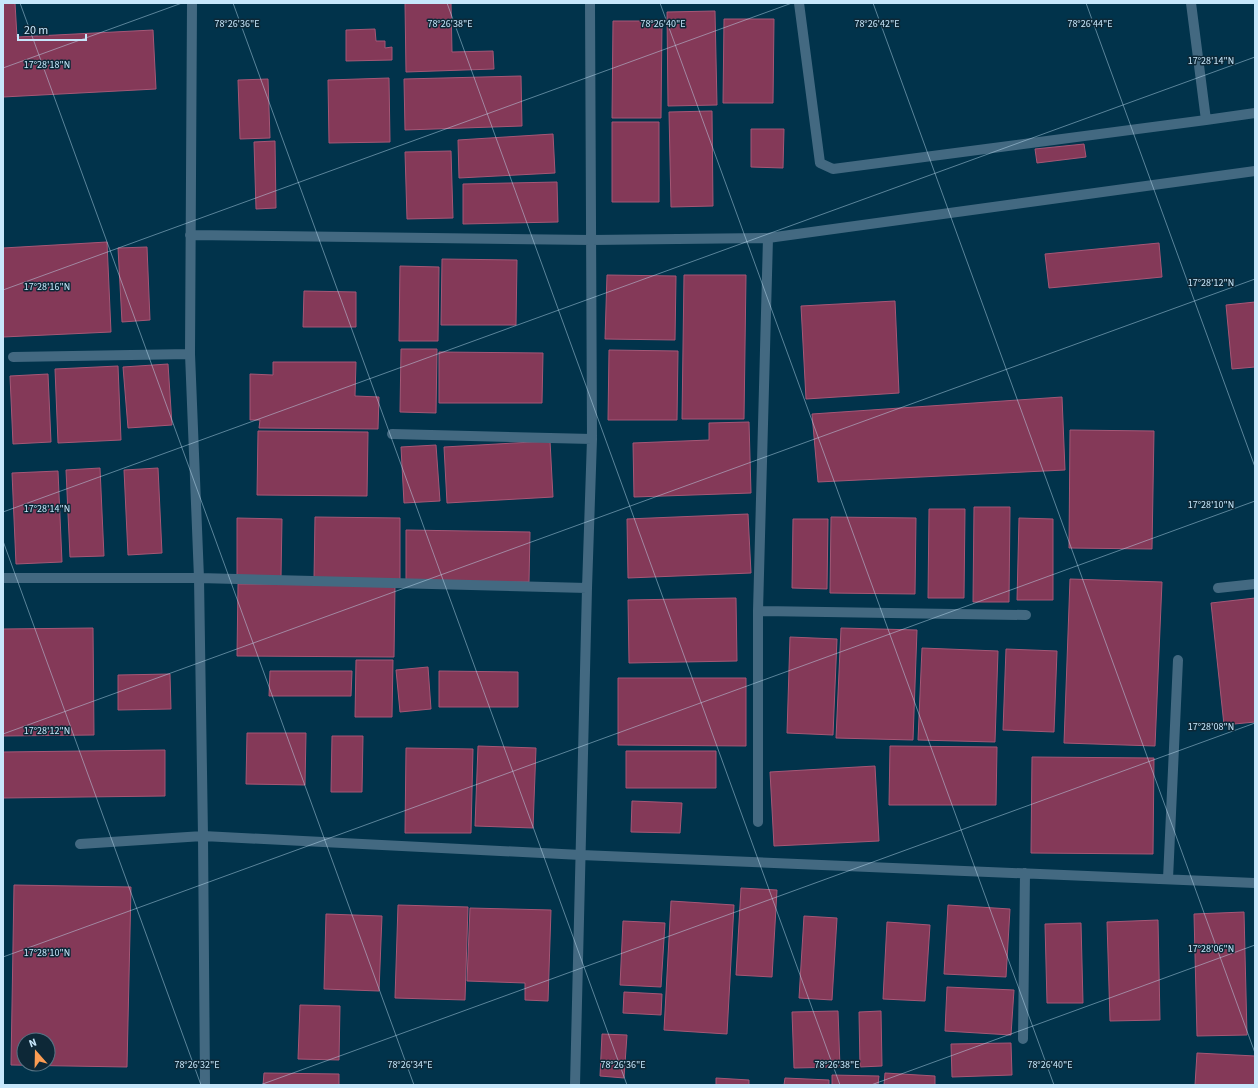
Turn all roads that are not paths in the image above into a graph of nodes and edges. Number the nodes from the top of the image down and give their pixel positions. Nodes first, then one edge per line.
1 (192, 3) edge
2 (590, 3) edge
3 (799, 3) edge
4 (1191, 3) edge
5 (1255, 113) edge
6 (1206, 120) junction
7 (1255, 171) edge
8 (190, 235) junction
9 (768, 238) junction
10 (591, 240) junction
11 (190, 354) junction
12 (12, 357) dead end
13 (392, 434) dead end
14 (592, 439) junction
15 (3, 578) edge
16 (199, 578) junction
17 (1255, 584) edge
18 (587, 588) junction
19 (1218, 588) dead end
20 (758, 611) junction
21 (1026, 615) dead end
22 (1178, 660) dead end
23 (758, 822) dead end
24 (204, 836) junction
25 (80, 844) dead end
26 (580, 855) junction
27 (1025, 873) junction
28 (1168, 879) junction
29 (1255, 883) edge
30 (1023, 1039) dead end
31 (205, 1085) edge
32 (575, 1085) edge

1 - 8 street
2 - 10 street
3 - 6 street
4 - 6 street
5 - 6 street
7 - 9 street
8 - 10 street
8 - 11 street
9 - 10 street
9 - 20 street
10 - 14 street
11 - 12 street
11 - 16 street
13 - 14 street
14 - 18 street
15 - 16 street
16 - 18 street
16 - 24 street
17 - 19 street
18 - 26 street
20 - 21 street
20 - 23 street
22 - 28 street
24 - 25 street
24 - 26 street
24 - 31 street
26 - 27 street
26 - 32 street
27 - 28 street
27 - 30 street
28 - 29 street

